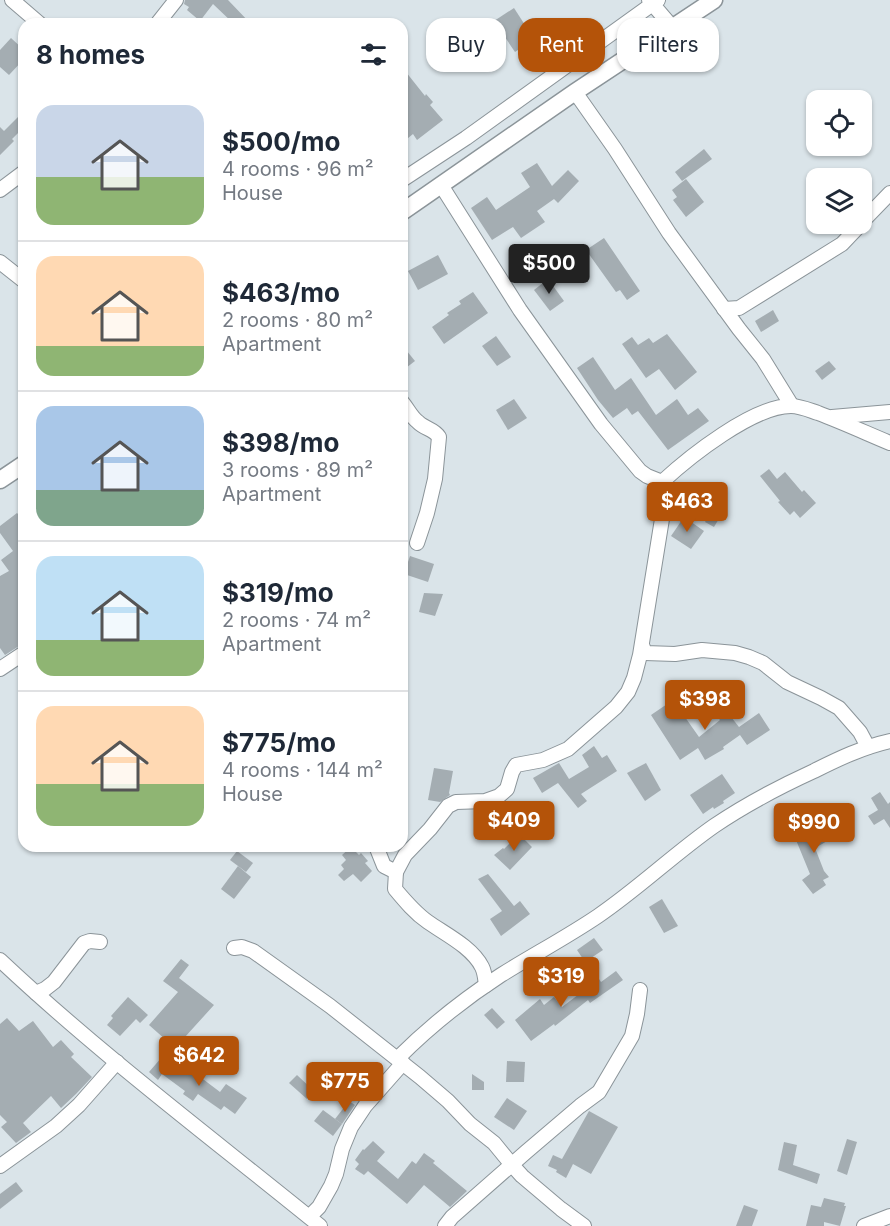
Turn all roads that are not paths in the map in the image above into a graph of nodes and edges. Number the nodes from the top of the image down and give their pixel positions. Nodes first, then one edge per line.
1 (12, 0) edge
2 (176, 0) edge
3 (714, 0) edge
4 (653, 1) edge
5 (33, 18) edge
6 (162, 18) edge
7 (666, 18) edge
8 (688, 18) edge
9 (617, 65) edge
10 (575, 92) junction
11 (18, 176) edge
12 (408, 176) edge
13 (441, 186) junction
14 (0, 190) edge
15 (890, 193) edge
16 (408, 208) edge
17 (872, 212) edge
18 (851, 234) edge
19 (0, 262) edge
20 (18, 276) edge
21 (724, 309) junction
22 (792, 406) junction
23 (408, 410) edge
24 (890, 412) edge
25 (829, 417) junction
26 (890, 443) edge
27 (18, 468) edge
28 (0, 480) edge
29 (662, 482) junction
30 (417, 543) dead end
31 (642, 645) junction
32 (18, 657) edge
33 (0, 669) edge
34 (890, 741) edge
35 (868, 747) junction
36 (378, 852) edge
37 (396, 872) junction
38 (100, 942) dead end
39 (234, 948) dead end
40 (0, 960) edge
41 (486, 985) junction
42 (640, 990) dead end
43 (36, 993) junction
44 (401, 1061) junction
45 (117, 1062) junction
46 (0, 1166) edge
47 (512, 1166) junction
48 (887, 1220) edge
49 (315, 1221) edge
50 (445, 1226) edge
51 (584, 1226) edge
52 (864, 1226) edge

1 - 5 street
2 - 6 street
3 - 8 street
4 - 7 street
4 - 12 street
9 - 10 street
10 - 13 street
10 - 21 street
11 - 14 street
13 - 16 street
13 - 29 street
15 - 17 street
18 - 21 street
19 - 20 street
21 - 22 street
22 - 25 street
22 - 29 street
23 - 30 street
24 - 25 street
25 - 26 street
27 - 28 street
29 - 31 street
31 - 35 street
31 - 37 street
32 - 33 street
34 - 35 street
35 - 41 street
36 - 37 street
37 - 41 street
38 - 43 street
39 - 44 street
40 - 43 street
41 - 44 street
42 - 47 street
43 - 45 street
44 - 47 street
44 - 49 street
45 - 46 street
45 - 49 street
47 - 50 street
47 - 51 street
48 - 52 street

